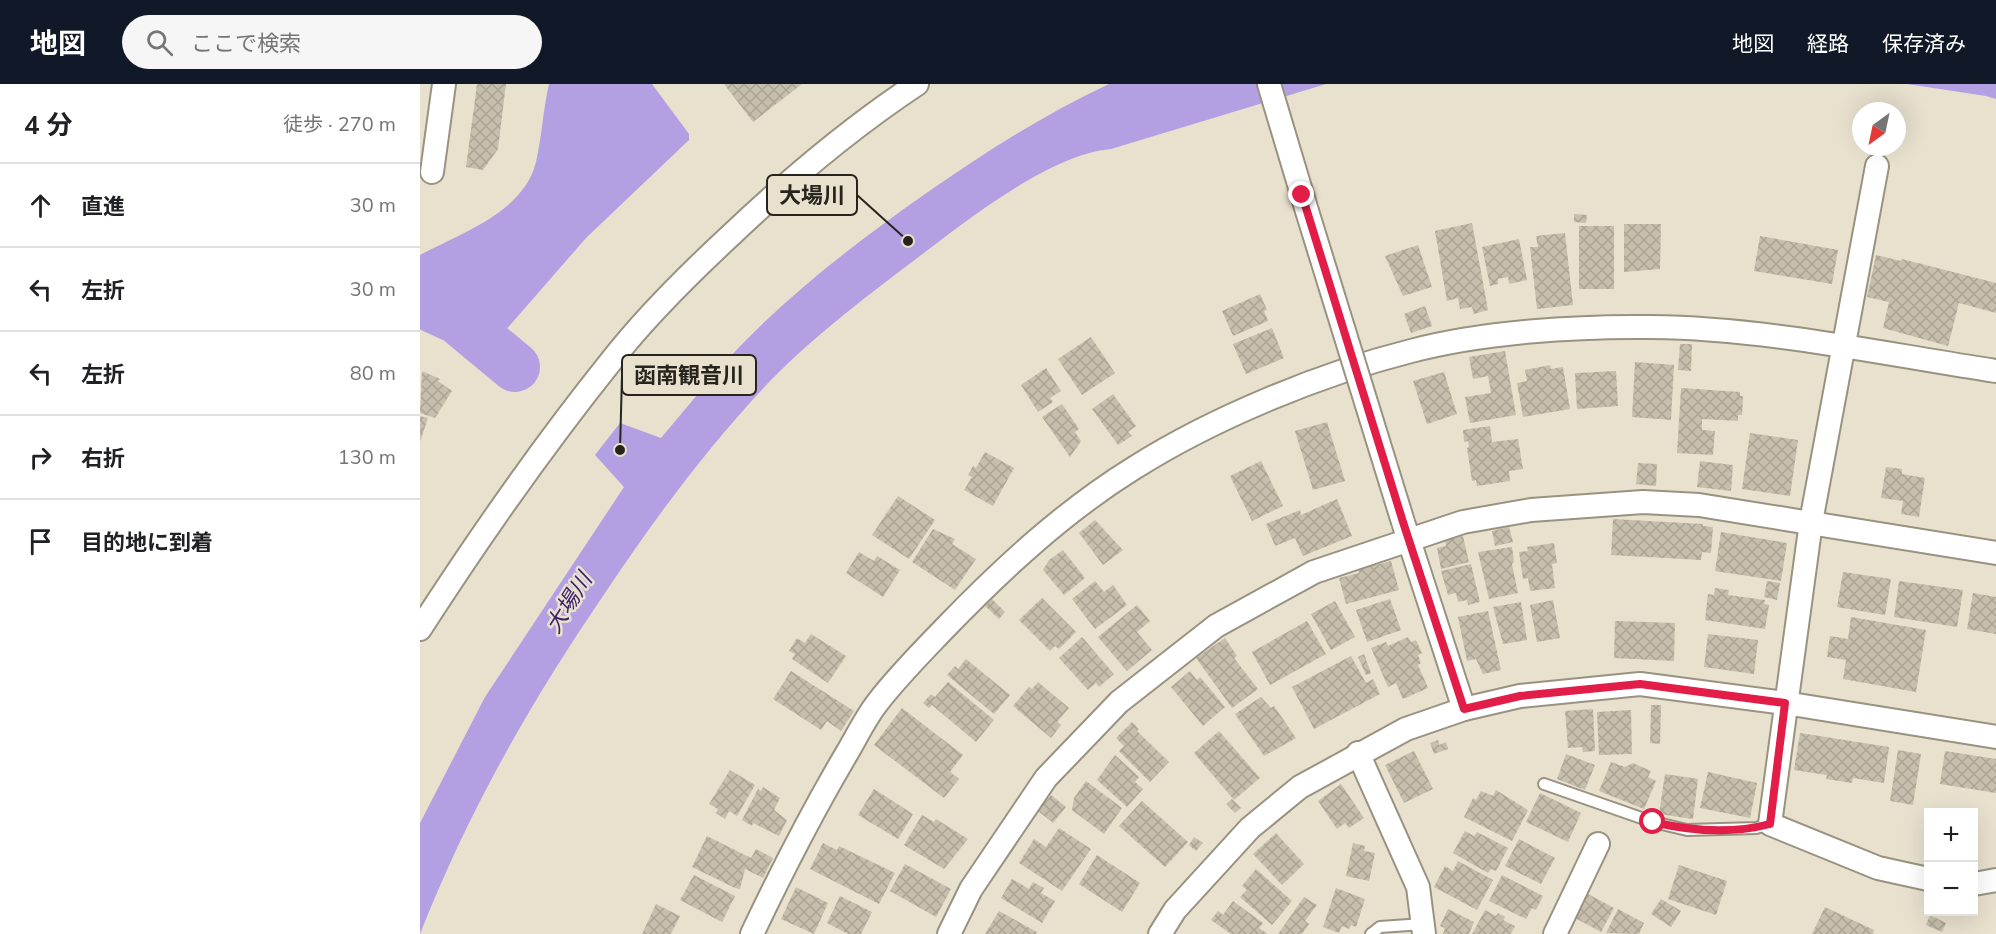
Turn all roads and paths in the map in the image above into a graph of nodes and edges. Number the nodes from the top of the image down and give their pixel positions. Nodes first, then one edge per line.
1 (444, 84) edge
2 (917, 84) edge
3 (1269, 84) edge
4 (1877, 166) dead end
5 (432, 172) dead end
6 (1843, 348) junction
7 (1996, 371) edge
8 (1810, 522) junction
9 (1406, 530) junction
10 (1996, 553) edge
11 (420, 629) edge
12 (1785, 703) junction
13 (1464, 709) junction
14 (1996, 737) edge
15 (1358, 753) junction
16 (1544, 784) dead end
17 (1770, 824) junction
18 (1598, 844) dead end
19 (1924, 878) edge
20 (1996, 880) edge
21 (1978, 883) edge
22 (1424, 929) edge
23 (756, 933) edge
24 (949, 934) edge
25 (1160, 934) edge
26 (1371, 934) edge
27 (1555, 934) edge

1 - 5 street
2 - 11 street
3 - 9 street, bridge
4 - 6 street
6 - 7 street
6 - 8 street
6 - 23 street
8 - 9 street
8 - 10 street
8 - 12 street
9 - 13 street
9 - 24 street
12 - 13 street
12 - 14 street
12 - 17 street
13 - 15 street
15 - 22 street
15 - 25 street
16 - 17 lane
17 - 19 street
18 - 27 street
20 - 21 street
22 - 26 lane

